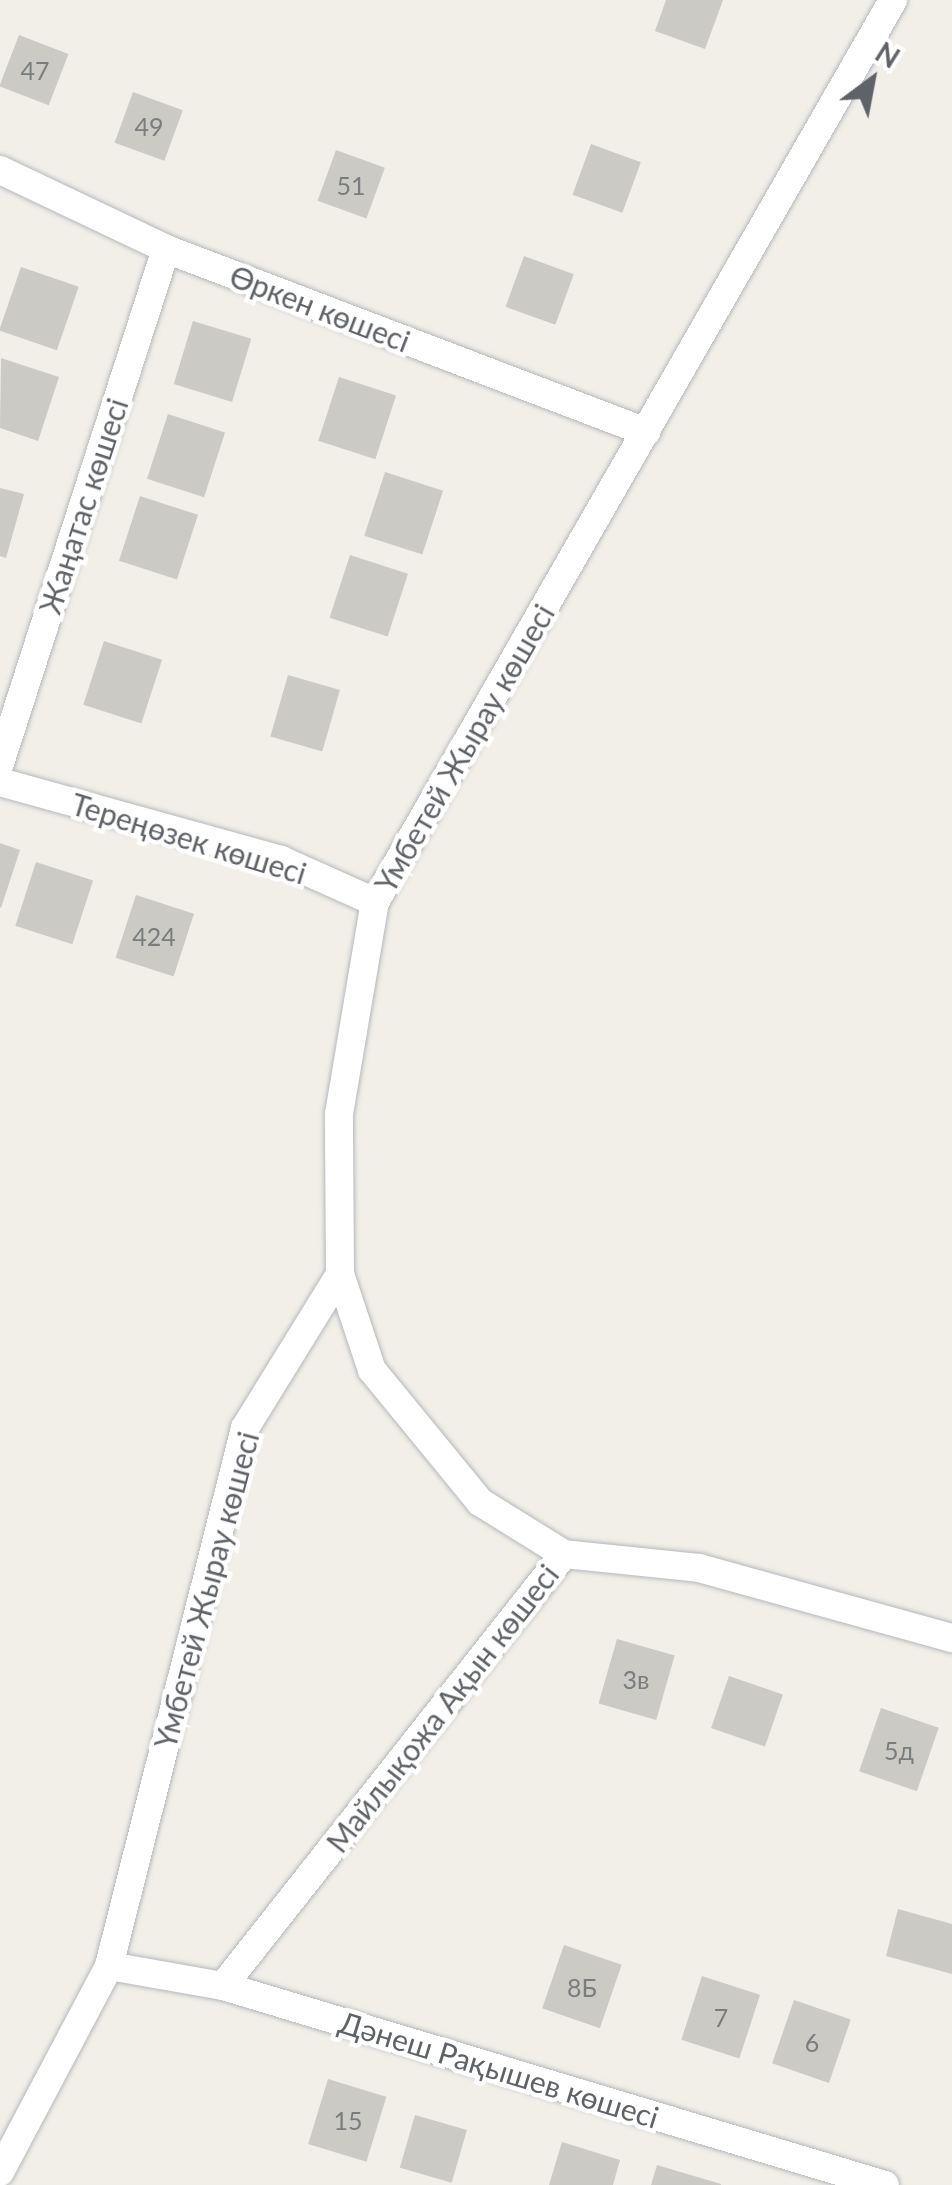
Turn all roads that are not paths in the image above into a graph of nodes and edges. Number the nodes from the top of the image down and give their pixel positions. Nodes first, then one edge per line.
1 (893, 0) edge
2 (0, 170) edge
3 (166, 249) junction
4 (646, 432) junction
5 (0, 764) edge
6 (0, 782) edge
7 (375, 902) junction
8 (340, 1274) junction
9 (564, 1554) junction
10 (952, 1638) edge
11 (110, 1966) junction
12 (223, 1986) junction
13 (0, 2172) edge
14 (885, 2185) edge

1 - 4 street, Үмбетей Жырау көшесі
2 - 3 street, Өркен көшесі
3 - 4 street, Өркен көшесі
3 - 5 street, Жаңатас көшесі
4 - 7 street, Үмбетей Жырау көшесі
6 - 7 street, Тереңөзек көшесі
7 - 8 street, Үмбетей Жырау көшесі
8 - 9 street
8 - 11 street, Үмбетей Жырау көшесі
9 - 10 street, Майлықожа Ақын көшесі
9 - 12 street, Майлықожа Ақын көшесі
11 - 12 street, Дәнеш Рақышев көшесі
11 - 13 street, Үмбетей Жырау көшесі
12 - 14 street, Дәнеш Рақышев көшесі

